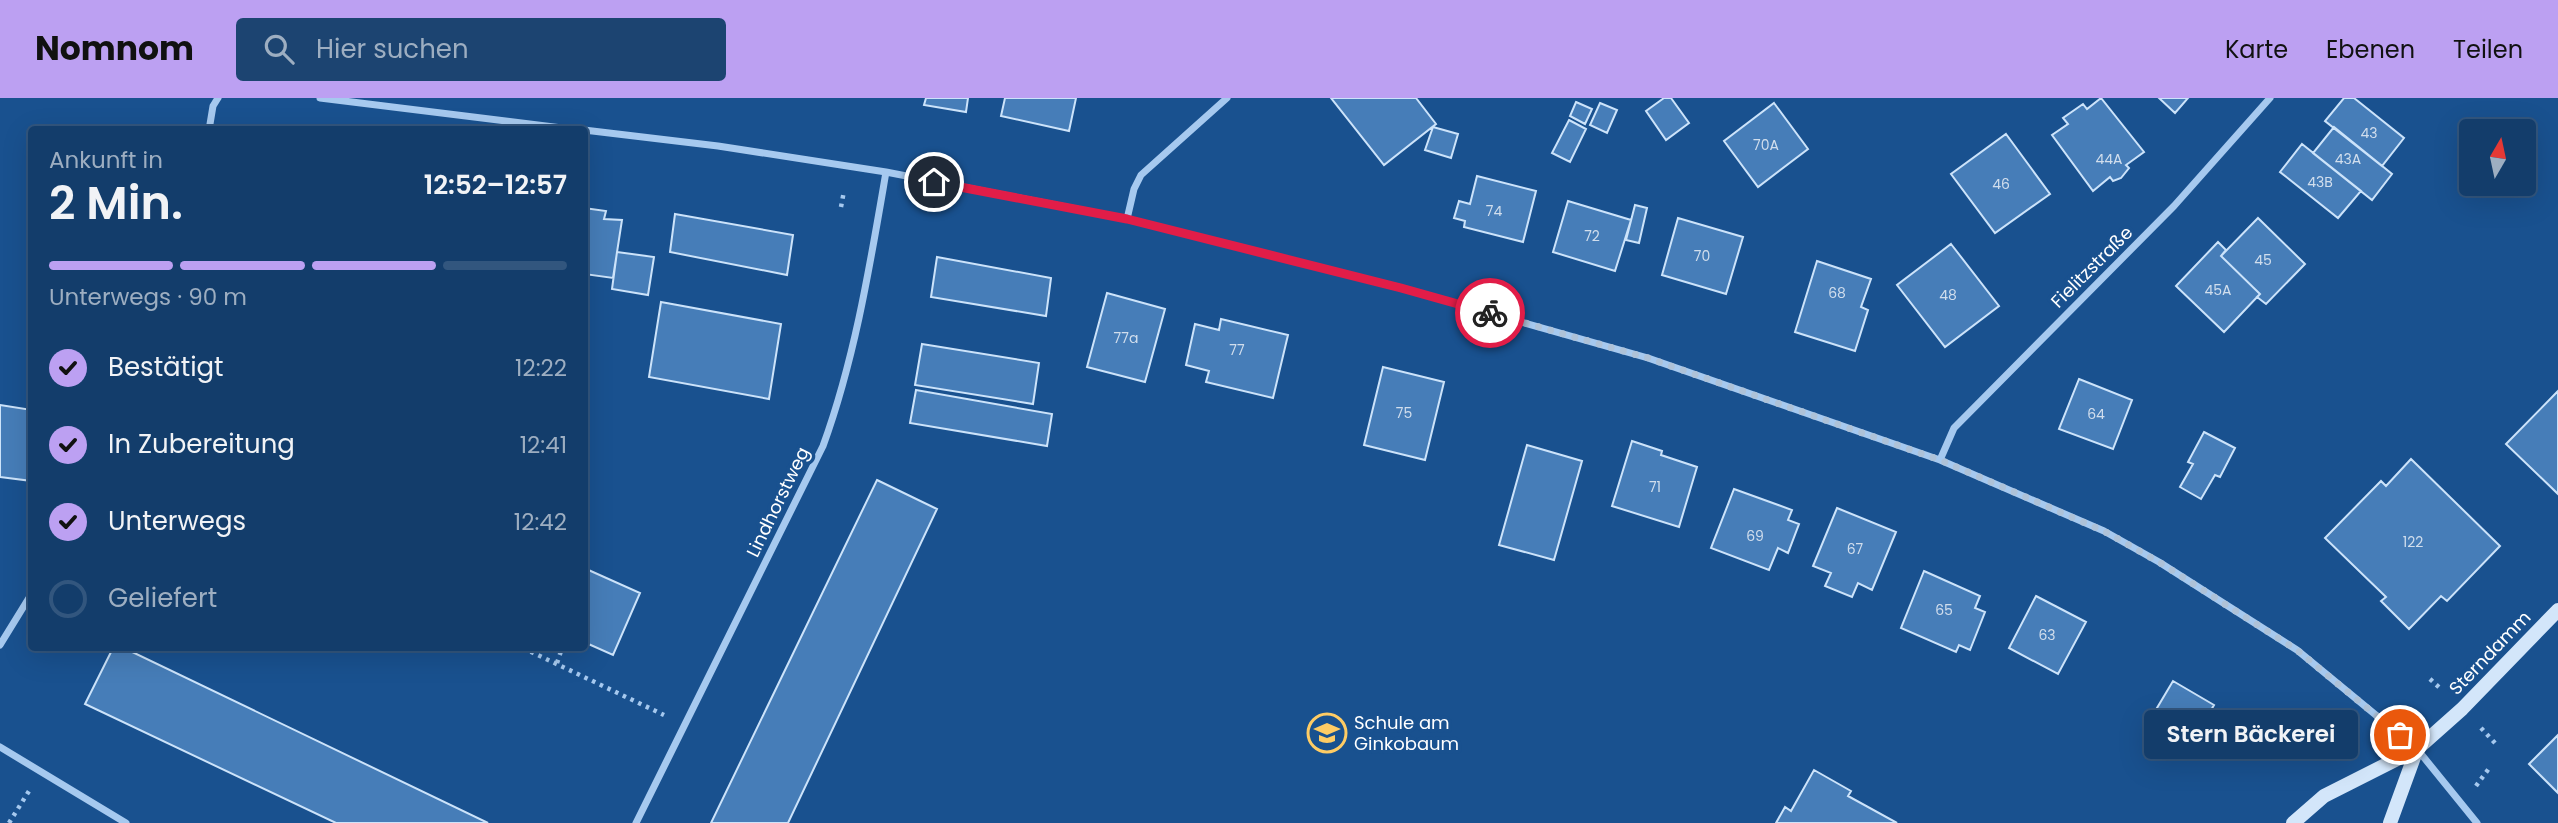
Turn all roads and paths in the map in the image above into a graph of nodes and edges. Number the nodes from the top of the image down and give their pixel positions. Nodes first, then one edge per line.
1 (218, 98) edge
2 (320, 98) edge
3 (1227, 98) edge
4 (2270, 98) edge
5 (210, 126) edge
6 (546, 126) edge
7 (588, 130) edge
8 (886, 172) junction
9 (1127, 219) junction
10 (1940, 460) junction
11 (28, 600) edge
12 (2558, 610) edge
13 (0, 645) edge
14 (530, 651) edge
15 (561, 651) edge
16 (557, 663) junction
17 (685, 724) junction
18 (0, 747) edge
19 (2417, 749) junction
20 (41, 773) junction
21 (9, 823) edge
22 (126, 823) edge
23 (636, 823) edge
24 (2293, 823) edge
25 (2390, 823) edge
26 (2477, 823) edge

1 - 5 street
2 - 6 street
3 - 9 street
4 - 10 street, Fielitzstraße
7 - 8 street
8 - 9 street
8 - 17 street, Lindhorstweg
9 - 10 street
10 - 19 street
11 - 13 street
12 - 19 street, Sterndamm
14 - 16 path
15 - 16 path
16 - 17 path
17 - 23 street, Lindhorstweg
18 - 20 street
19 - 24 street, Sterndamm
19 - 25 street, Sterndamm
19 - 26 street
20 - 21 path
20 - 22 street

